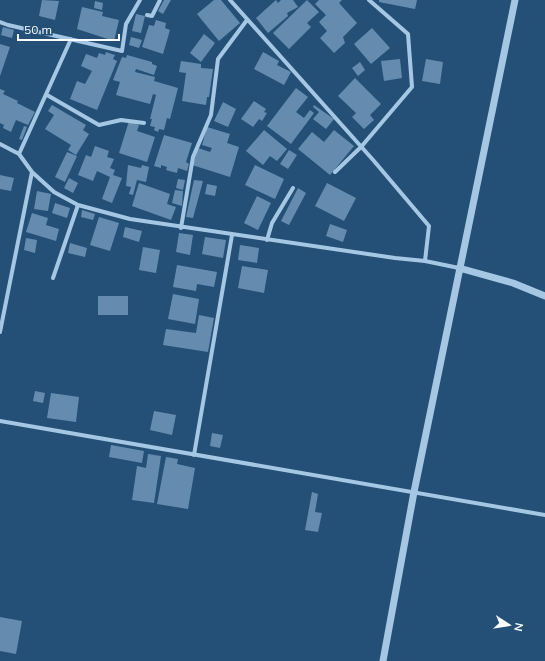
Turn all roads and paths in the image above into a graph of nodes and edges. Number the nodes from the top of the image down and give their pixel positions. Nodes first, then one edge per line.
1 (140, 0) edge
2 (160, 0) edge
3 (230, 0) edge
4 (369, 0) edge
5 (515, 0) edge
6 (147, 15) dead end
7 (247, 20) junction
8 (0, 22) edge
9 (71, 38) junction
10 (47, 95) junction
11 (144, 123) dead end
12 (0, 144) edge
13 (362, 147) junction
14 (19, 154) junction
15 (32, 172) junction
16 (335, 172) dead end
17 (293, 188) dead end
18 (78, 205) junction
19 (181, 228) junction
20 (232, 235) junction
21 (267, 240) junction
22 (425, 261) junction
23 (459, 268) junction
24 (53, 278) dead end
25 (545, 296) edge
26 (0, 332) edge
27 (0, 421) edge
28 (194, 454) junction
29 (414, 492) junction
30 (545, 515) edge
31 (383, 661) edge

1 - 9 street
2 - 6 street
3 - 7 street
4 - 13 street
5 - 23 street
7 - 13 street
7 - 19 street
8 - 9 street
9 - 10 street
10 - 11 street
10 - 14 street
12 - 14 street
13 - 16 street
13 - 22 street
14 - 15 street
15 - 18 street
15 - 26 street
17 - 21 street
18 - 19 street
18 - 24 street
19 - 20 street
20 - 21 street
20 - 28 street
21 - 22 street
22 - 23 street
23 - 25 street
23 - 29 street
27 - 28 street
28 - 29 street
29 - 30 street
29 - 31 street

